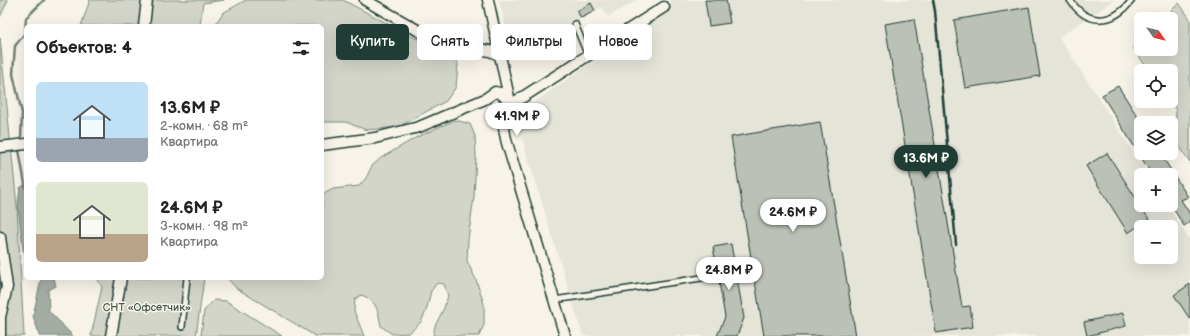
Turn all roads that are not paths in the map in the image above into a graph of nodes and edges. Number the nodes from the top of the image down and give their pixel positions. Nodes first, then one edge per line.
1 (146, 0) edge
2 (365, 0) edge
3 (488, 0) edge
4 (1070, 0) edge
5 (1132, 0) edge
6 (664, 6) dead end
7 (144, 24) edge
8 (493, 24) edge
9 (637, 24) edge
10 (576, 26) edge
11 (584, 46) edge
12 (491, 51) edge
13 (584, 59) edge
14 (501, 60) edge
15 (511, 106) junction
16 (24, 144) edge
17 (324, 145) edge
18 (0, 148) edge
19 (0, 237) edge
20 (708, 277) dead end
21 (121, 280) edge
22 (187, 280) edge
23 (554, 300) junction
24 (182, 327) dead end
25 (0, 336) edge
26 (111, 336) edge
27 (564, 336) edge

1 - 7 street
2 - 12 street
3 - 8 street
4 - 5 lane
6 - 9 street
10 - 11 lane
13 - 15 street
14 - 15 street
15 - 17 street
15 - 23 street
16 - 18 street
19 - 25 street
20 - 23 lane
21 - 26 street
22 - 24 lane
23 - 27 street

